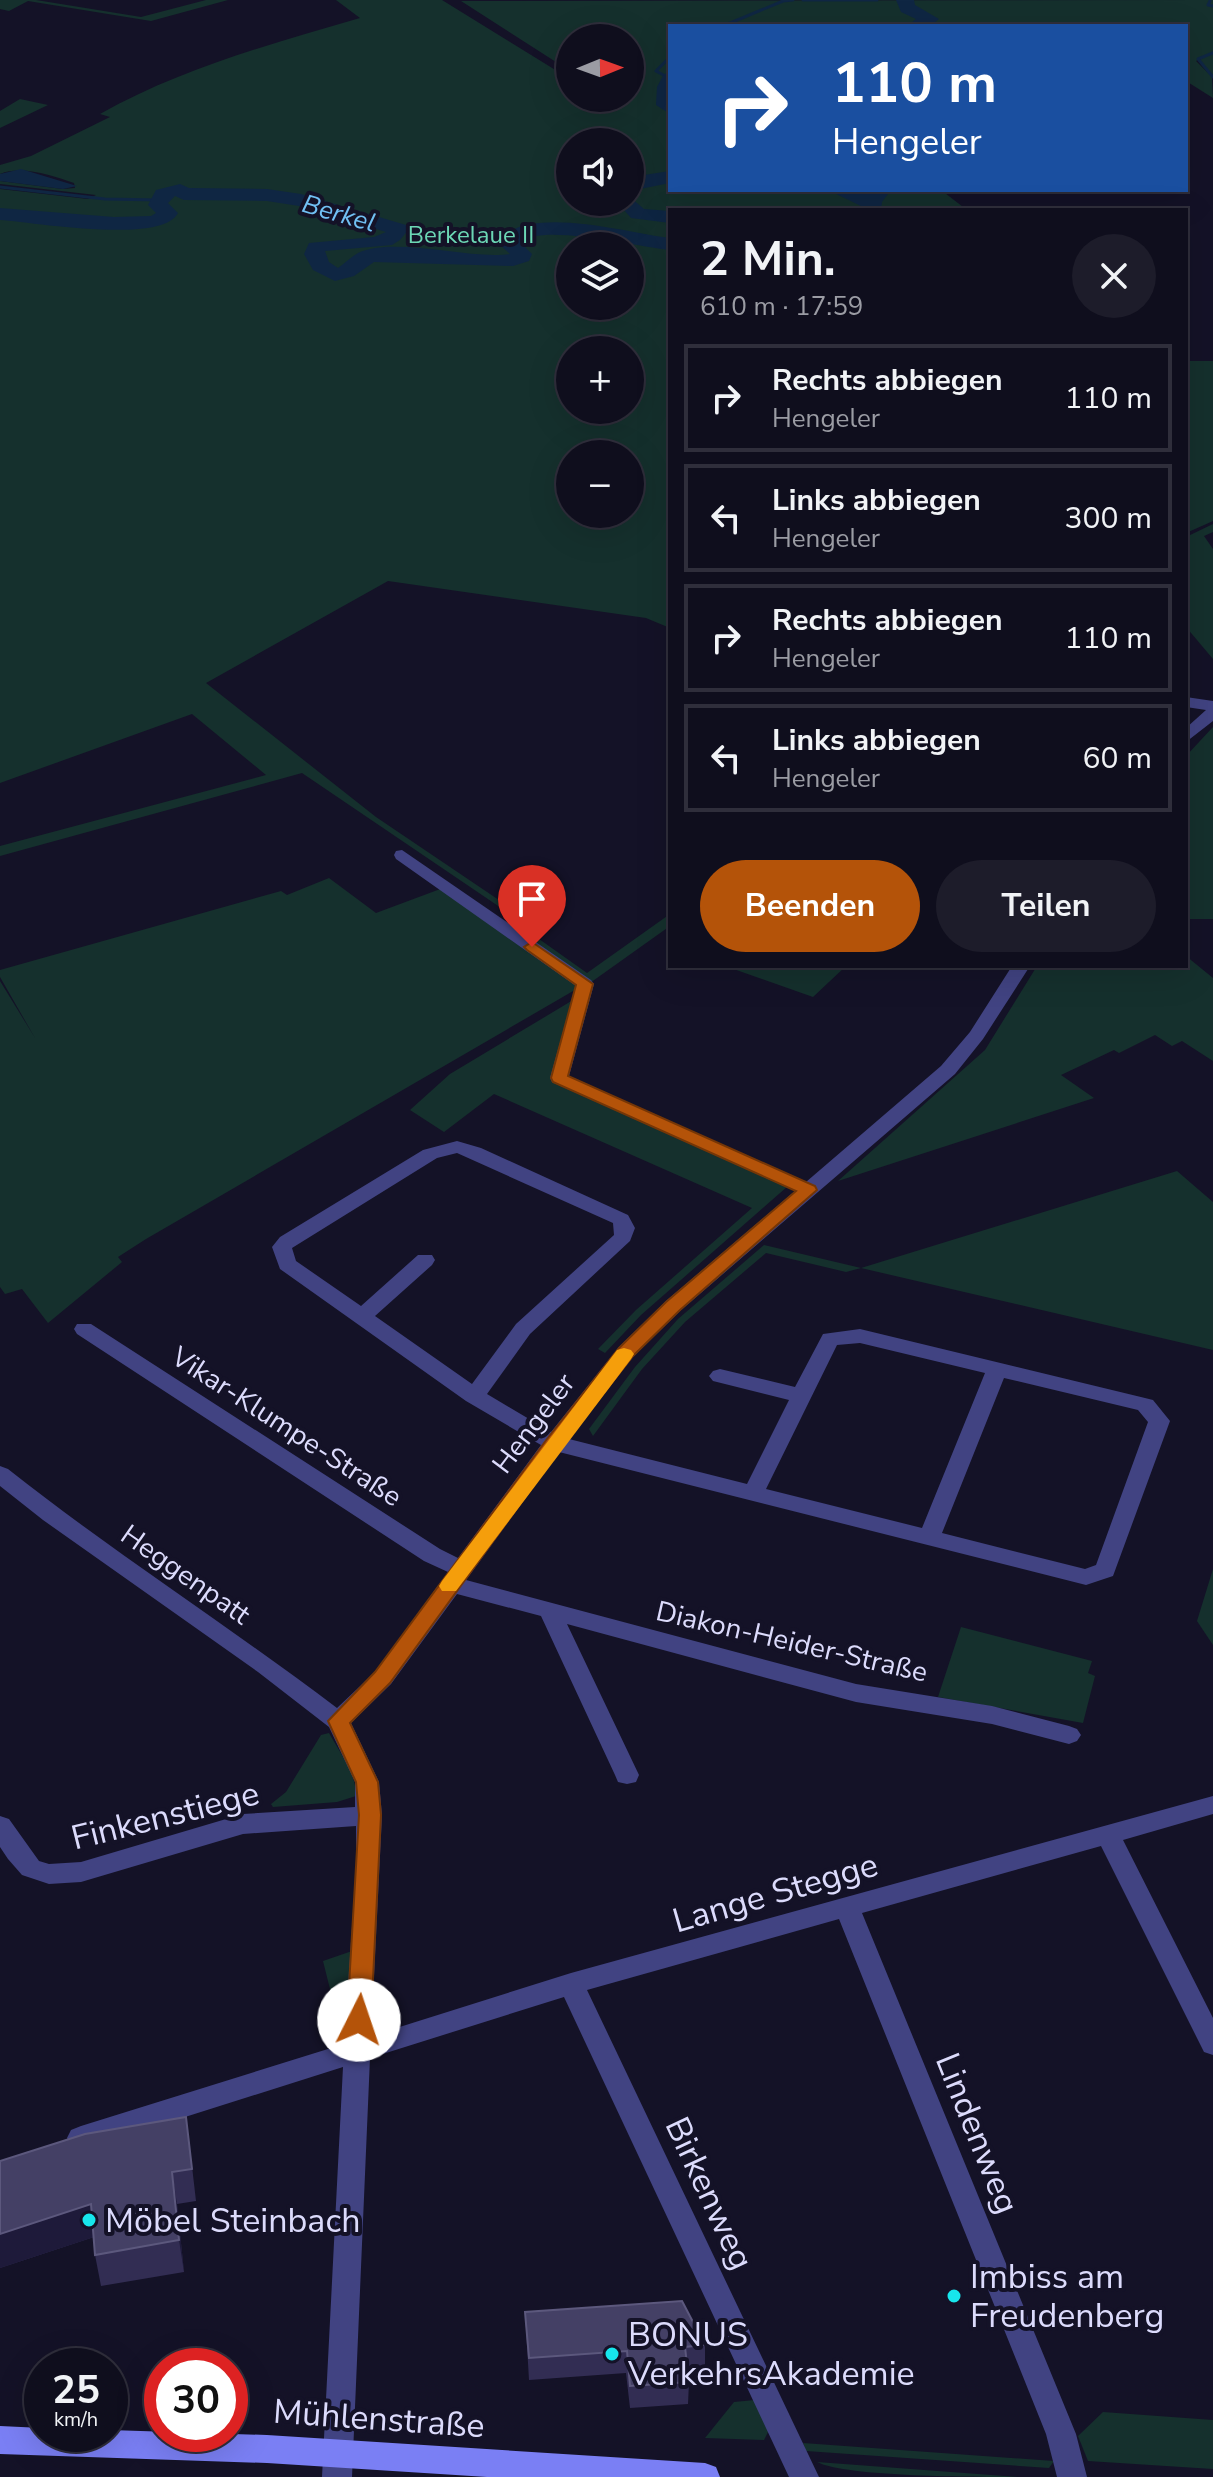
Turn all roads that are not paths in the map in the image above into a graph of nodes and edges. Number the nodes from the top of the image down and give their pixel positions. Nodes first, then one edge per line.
1 (1188, 702) edge
2 (1213, 706) edge
3 (1213, 712) edge
4 (1188, 735) edge
5 (402, 855) dead end
6 (1020, 968) edge
7 (808, 1190) junction
8 (425, 1260) dead end
9 (361, 1317) junction
10 (84, 1329) dead end
11 (997, 1369) junction
12 (720, 1376) dead end
13 (800, 1395) junction
14 (474, 1396) junction
15 (554, 1443) junction
16 (0, 1474) edge
17 (753, 1493) junction
18 (930, 1536) junction
19 (456, 1576) junction
20 (549, 1610) junction
21 (338, 1721) junction
22 (1069, 1735) dead end
23 (627, 1775) dead end
24 (1213, 1805) edge
25 (370, 1815) junction
26 (0, 1826) edge
27 (1108, 1834) junction
28 (847, 1907) junction
29 (571, 1984) junction
30 (1213, 2044) edge
31 (357, 2050) junction
32 (59, 2146) edge
33 (0, 2440) edge
34 (337, 2465) edge
35 (705, 2477) edge
36 (804, 2477) edge
37 (1072, 2477) edge

1 - 2 street
3 - 4 street
5 - 7 street
6 - 7 street, Hengeler
7 - 15 street, Hengeler
8 - 9 street
9 - 14 street
9 - 14 street
10 - 19 street, Vikar-Klumpe-Straße
11 - 13 street
11 - 18 street
11 - 18 street
12 - 13 street
13 - 17 street
14 - 15 street
15 - 17 street
15 - 19 street, Hengeler
16 - 21 street, Heggenpatt
17 - 18 street
19 - 20 street, Diakon-Heider-Straße
19 - 21 street, Hengeler
20 - 22 street, Diakon-Heider-Straße
20 - 23 street
21 - 25 street
24 - 27 street, Lange Stegge
25 - 26 street, Finkenstiege
25 - 31 street
27 - 28 street, Lange Stegge
27 - 30 street
28 - 29 street, Lange Stegge
28 - 37 street, Lindenweg
29 - 31 street, Lange Stegge
29 - 36 street, Birkenweg
31 - 32 street, Lange Stegge
31 - 34 street
33 - 34 main road, Mühlenstraße
34 - 35 main road, Mühlenstraße

